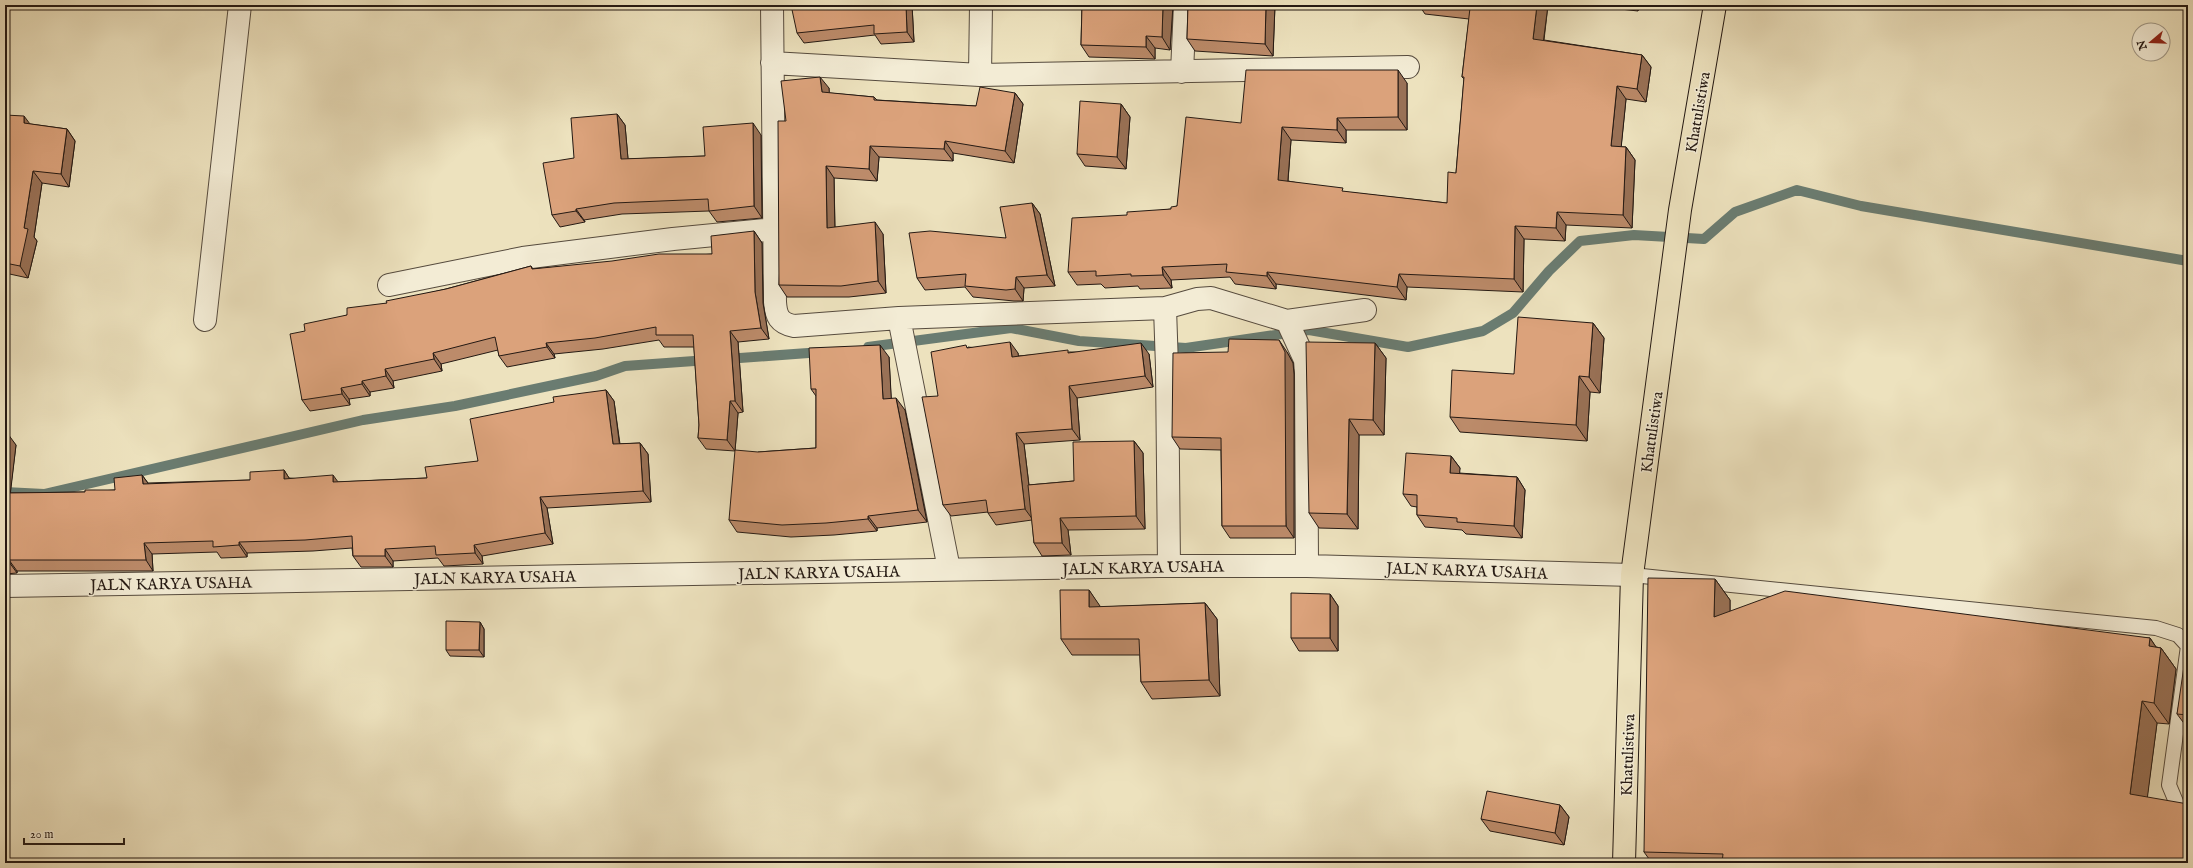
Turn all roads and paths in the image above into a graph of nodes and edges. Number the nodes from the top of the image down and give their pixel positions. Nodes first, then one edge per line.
1 (240, 5) edge
2 (772, 5) edge
3 (981, 5) edge
4 (1185, 5) edge
5 (1715, 5) edge
6 (772, 63) junction
7 (1408, 67) dead end
8 (1182, 72) junction
9 (980, 75) junction
10 (775, 229) junction
11 (390, 285) dead end
12 (1364, 310) dead end
13 (1164, 316) junction
14 (206, 320) dead end
15 (901, 326) junction
16 (1292, 331) junction
17 (1169, 566) junction
18 (1307, 566) junction
19 (949, 569) junction
20 (1632, 575) junction
21 (5, 586) edge
22 (2188, 810) edge
23 (1624, 863) edge

1 - 14 street
2 - 6 street
3 - 9 street
4 - 8 street
5 - 20 highway, Khatulistiwa
6 - 9 street
6 - 10 street
7 - 8 street
8 - 9 street
10 - 11 street
10 - 15 street
12 - 16 street
13 - 15 street
13 - 16 street
13 - 17 street
15 - 19 street
16 - 18 street
17 - 18 street, JALN KARYA USAHA
17 - 19 street, JALN KARYA USAHA
18 - 20 street, JALN KARYA USAHA
19 - 21 street, JALN KARYA USAHA
20 - 22 lane
20 - 23 highway, Khatulistiwa

